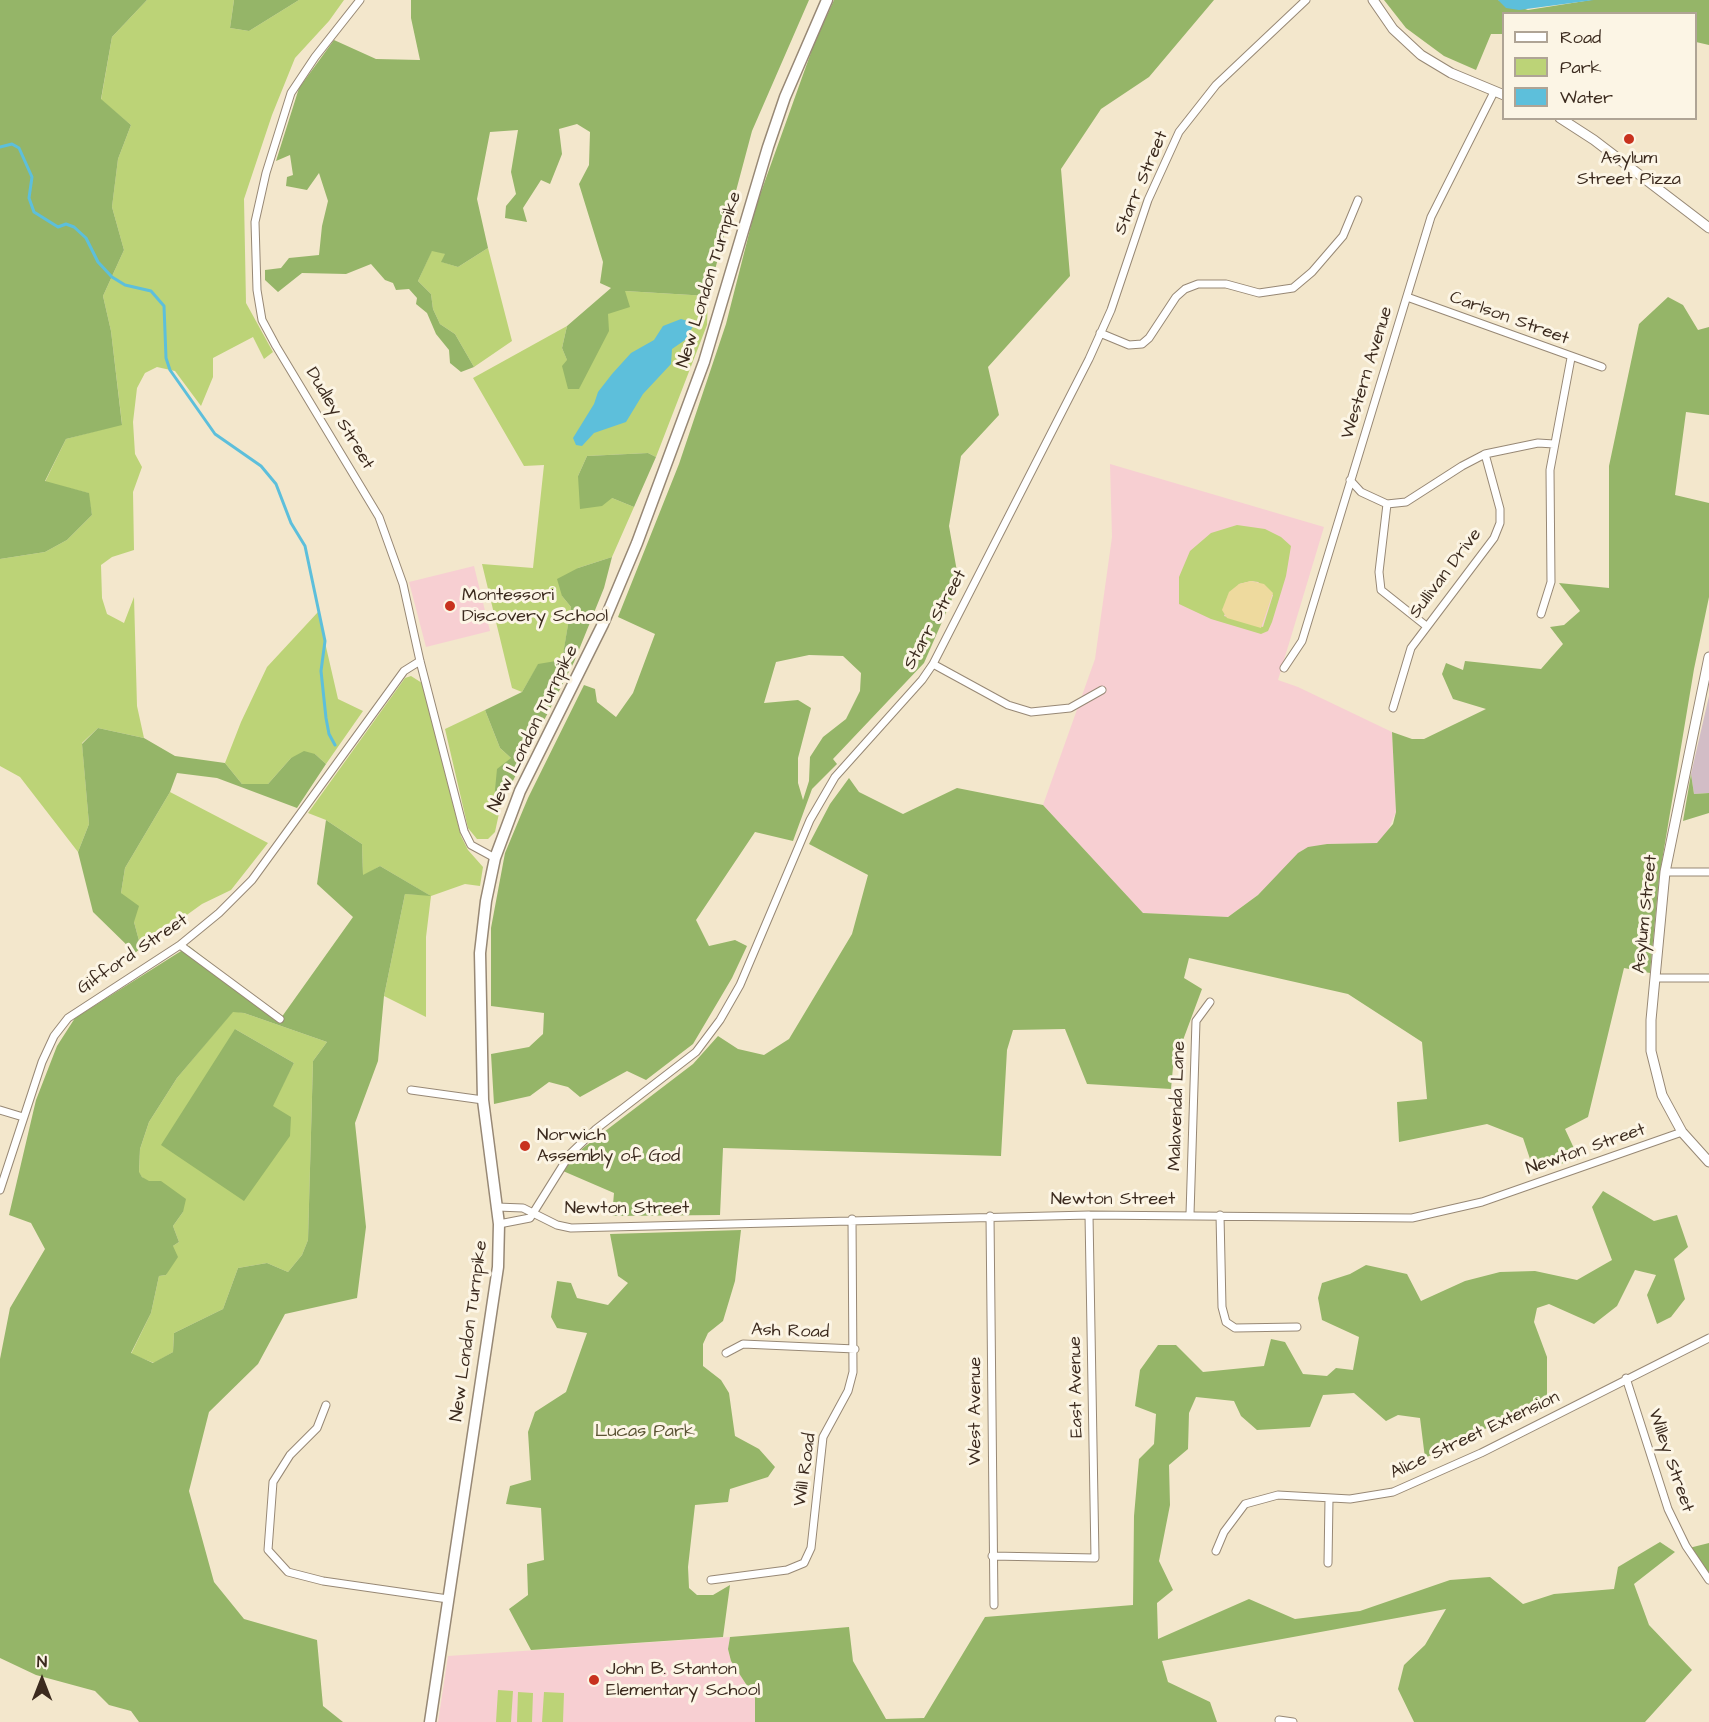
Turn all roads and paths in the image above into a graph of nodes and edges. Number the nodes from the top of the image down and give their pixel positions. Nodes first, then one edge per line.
1 (360, 0) edge
2 (827, 0) edge
3 (1306, 0) edge
4 (1373, 0) edge
5 (1499, 93) edge
6 (1563, 120) edge
7 (1358, 200) dead end
8 (1709, 228) edge
9 (1407, 297) junction
10 (1100, 333) junction
11 (1571, 358) junction
12 (1602, 367) dead end
13 (1554, 444) junction
14 (1485, 454) junction
15 (1350, 480) junction
16 (1387, 504) junction
17 (1541, 614) dead end
18 (1425, 625) junction
19 (1709, 657) edge
20 (420, 660) junction
21 (933, 664) junction
22 (1284, 668) dead end
23 (1102, 690) dead end
24 (1393, 708) dead end
25 (495, 858) junction
26 (1665, 872) junction
27 (1709, 872) edge
28 (180, 945) junction
29 (1655, 978) junction
30 (1709, 978) edge
31 (1210, 1002) dead end
32 (280, 1019) dead end
33 (411, 1090) dead end
34 (483, 1100) junction
35 (0, 1110) edge
36 (23, 1117) junction
37 (1682, 1132) junction
38 (1709, 1162) edge
39 (0, 1190) edge
40 (497, 1207) junction
41 (534, 1213) junction
42 (1190, 1214) junction
43 (1089, 1215) junction
44 (1220, 1215) junction
45 (990, 1216) junction
46 (852, 1219) junction
47 (499, 1224) junction
48 (1296, 1327) dead end
49 (1709, 1338) edge
50 (855, 1349) junction
51 (726, 1353) dead end
52 (1626, 1378) junction
53 (326, 1405) dead end
54 (1329, 1499) junction
55 (1216, 1551) dead end
56 (992, 1556) junction
57 (1328, 1563) dead end
58 (711, 1580) dead end
59 (1709, 1580) edge
60 (448, 1599) junction
61 (994, 1605) dead end
62 (1279, 1720) dead end
63 (430, 1722) edge
64 (1293, 1722) edge

1 - 20 street, Dudley Street
2 - 25 main road, New London Turnpike
3 - 10 street, Starr Street
4 - 5 street
5 - 9 street, Western Avenue
6 - 8 street
7 - 10 street
9 - 11 street, Carlson Street
9 - 15 street, Western Avenue
10 - 21 street, Starr Street
11 - 12 street, Carlson Street
11 - 13 street
13 - 14 street
13 - 17 street
14 - 16 street
14 - 18 street, Sullivan Drive
15 - 16 street
15 - 22 street, Western Avenue
16 - 18 street
18 - 24 street, Sullivan Drive
19 - 26 street, Asylum Street
20 - 25 street, Dudley Street
20 - 28 street, Gifford Street
21 - 23 street
21 - 41 street, Starr Street
25 - 34 main road, New London Turnpike
26 - 27 street
26 - 29 street, Asylum Street
28 - 32 street
28 - 36 street, Gifford Street
29 - 30 street
29 - 37 street, Asylum Street
31 - 42 street, Malavenda Lane
33 - 34 street
34 - 40 main road, New London Turnpike
35 - 36 street
36 - 39 street, Gifford Street
37 - 38 street, Asylum Street
37 - 44 street, Newton Street
40 - 41 street
40 - 47 main road, New London Turnpike
41 - 46 street, Newton Street
41 - 47 street
42 - 43 street, Newton Street
42 - 44 street, Newton Street
43 - 45 street, Newton Street
43 - 56 street, East Avenue
44 - 48 street
45 - 46 street, Newton Street
45 - 56 street, West Avenue
46 - 50 street, Will Road
47 - 60 main road, New London Turnpike
49 - 52 street, Alice Street Extension
50 - 51 street, Ash Road
50 - 58 street, Will Road
52 - 54 street, Alice Street Extension
52 - 59 street, Willey Street
53 - 60 street
54 - 55 street, Alice Street Extension
54 - 57 street
56 - 61 street, West Avenue
60 - 63 main road, New London Turnpike
62 - 64 street

